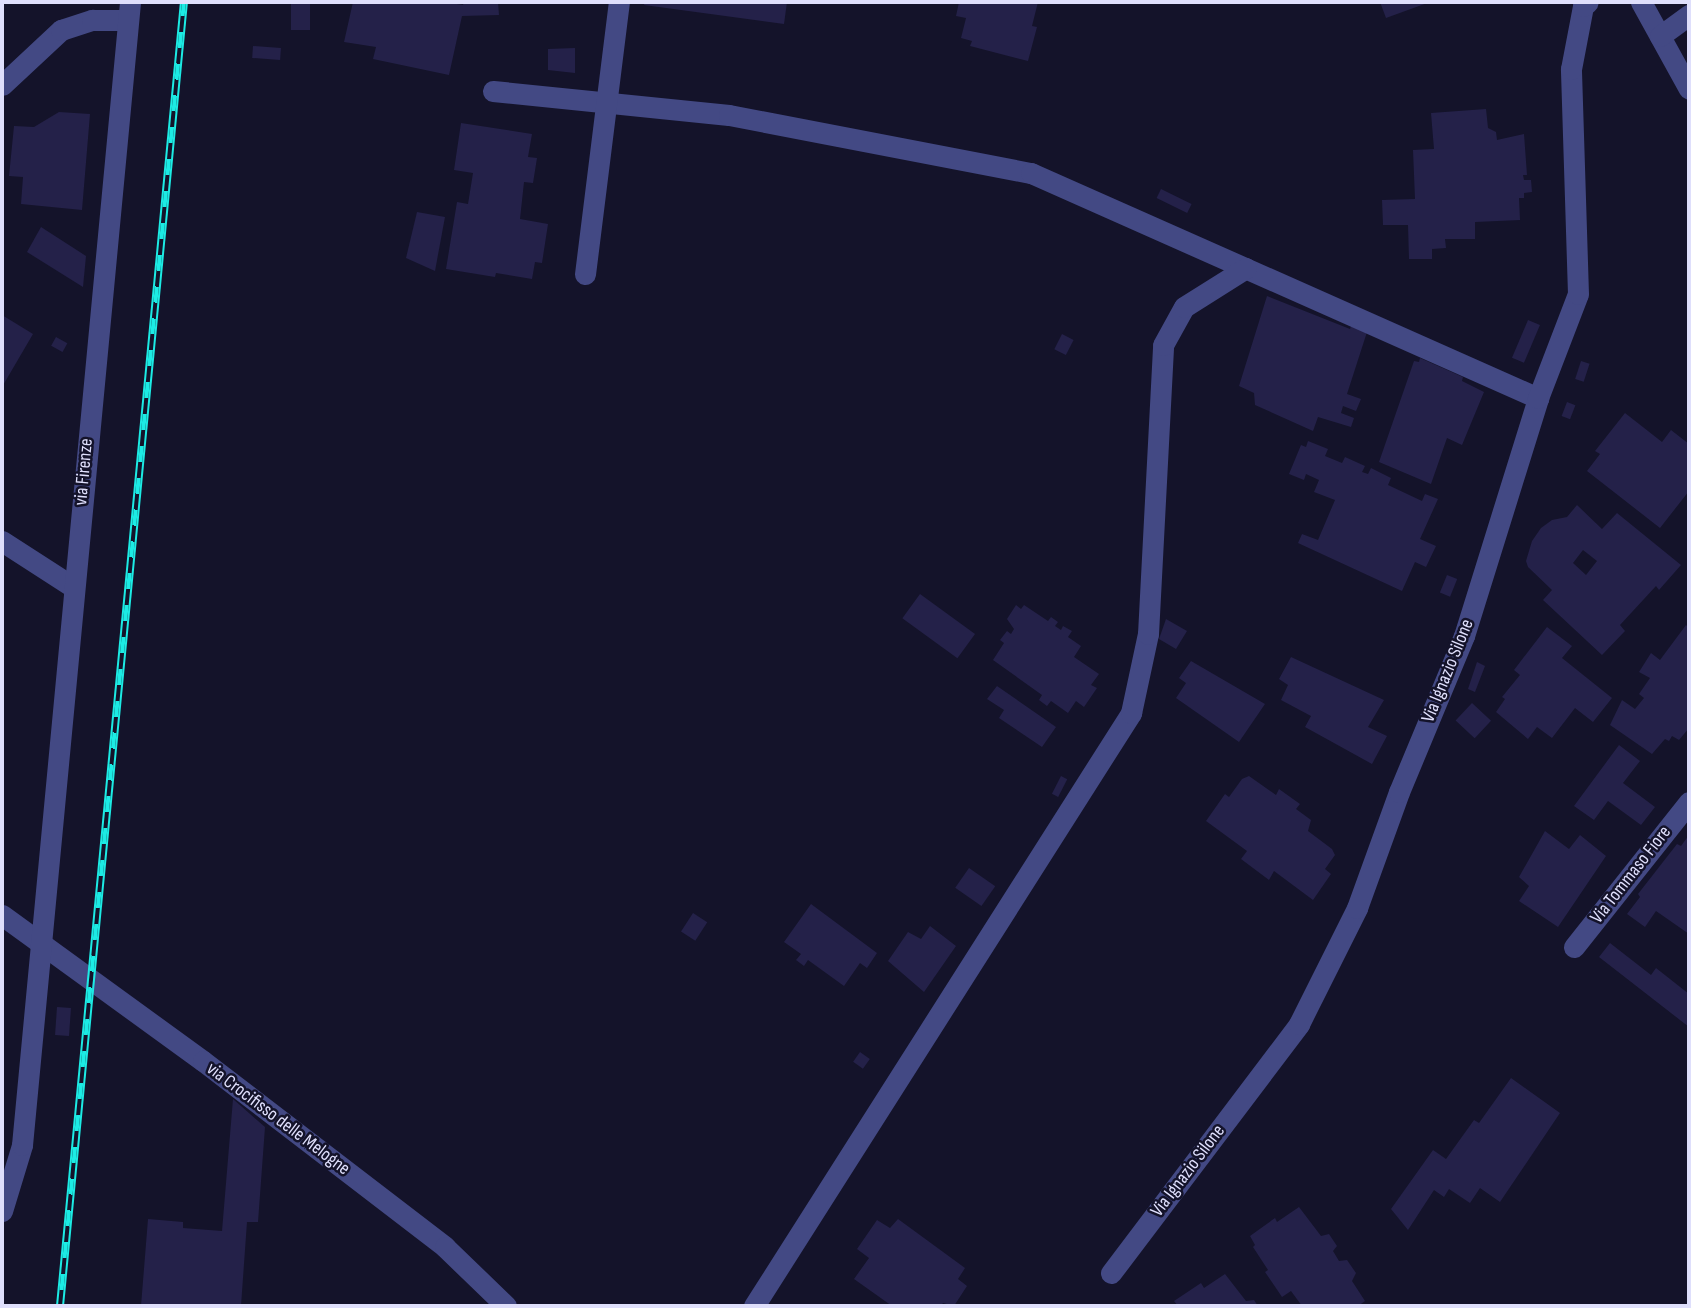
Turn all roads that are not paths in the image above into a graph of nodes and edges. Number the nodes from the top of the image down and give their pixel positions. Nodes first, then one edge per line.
1 (619, 2) edge
2 (1588, 2) edge
3 (1642, 2) edge
4 (129, 11) edge
5 (1689, 15) edge
6 (1660, 36) junction
7 (2, 85) edge
8 (1689, 89) edge
9 (492, 91) dead end
10 (604, 103) junction
11 (1246, 268) junction
12 (585, 274) dead end
13 (1538, 398) junction
14 (2, 541) edge
15 (73, 587) junction
16 (1689, 802) edge
17 (2, 915) edge
18 (41, 943) junction
19 (1573, 947) dead end
20 (2, 1211) edge
21 (1111, 1273) dead end
22 (506, 1306) edge
23 (754, 1306) edge

1 - 10 street
2 - 13 street, Via Ignazio Silone
3 - 6 street
4 - 7 street
4 - 15 street, via Firenze
5 - 6 street
6 - 8 street
9 - 10 street
10 - 11 street
10 - 12 street
11 - 13 street
11 - 23 street
13 - 21 street, Via Ignazio Silone
14 - 15 street
15 - 18 street, via Firenze
16 - 19 street, Via Tommaso Fiore
17 - 18 street, via Crocifisso delle Melogne
18 - 20 street, via Firenze
18 - 22 street, via Crocifisso delle Melogne

